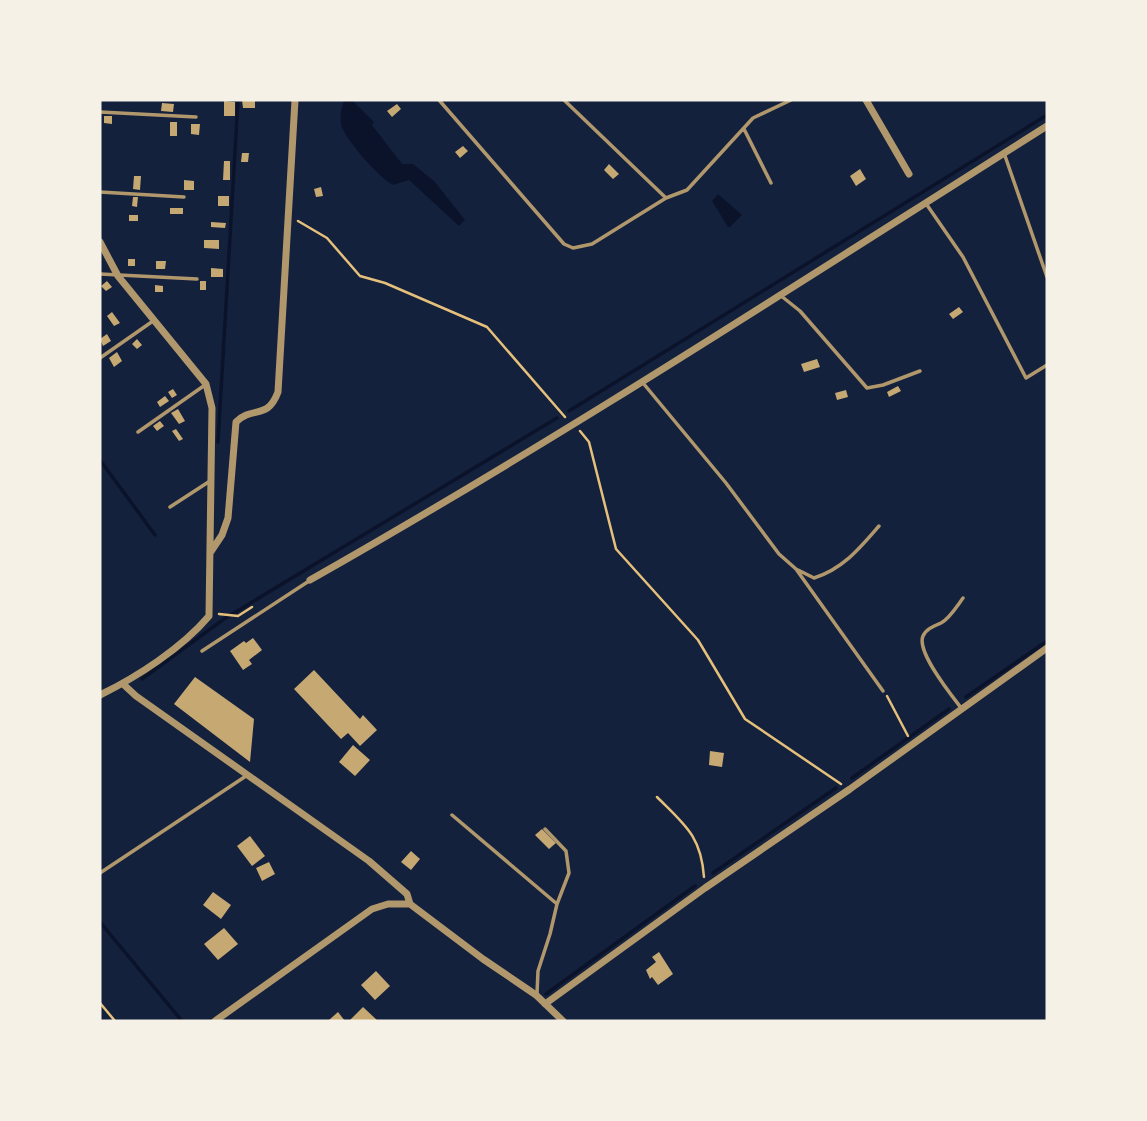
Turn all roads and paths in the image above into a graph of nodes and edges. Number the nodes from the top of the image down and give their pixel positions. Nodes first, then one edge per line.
1 (295, 100) edge
2 (439, 100) edge
3 (564, 100) edge
4 (791, 100) edge
5 (866, 100) edge
6 (100, 112) edge
7 (196, 117) dead end
8 (1047, 126) edge
9 (744, 129) junction
10 (1004, 153) junction
11 (909, 174) dead end
12 (771, 183) dead end
13 (100, 192) edge
14 (184, 197) dead end
15 (666, 198) junction
16 (925, 203) junction
17 (288, 215) junction
18 (100, 242) edge
19 (100, 274) edge
20 (118, 276) junction
21 (1047, 276) edge
22 (197, 279) dead end
23 (779, 295) junction
24 (153, 321) junction
25 (100, 358) edge
26 (1047, 365) edge
27 (920, 371) dead end
28 (642, 381) junction
29 (206, 384) junction
30 (570, 422) junction
31 (138, 432) dead end
32 (210, 481) junction
33 (170, 507) dead end
34 (880, 526) dead end
35 (210, 554) junction
36 (796, 569) junction
37 (310, 580) joint
38 (964, 598) dead end
39 (221, 614) dead end
40 (238, 616) dead end
41 (1047, 648) edge
42 (202, 651) dead end
43 (123, 684) junction
44 (883, 691) joint
45 (100, 695) edge
46 (962, 709) junction
47 (912, 744) junction
48 (247, 775) junction
49 (850, 789) junction
50 (657, 797) dead end
51 (452, 815) dead end
52 (545, 829) dead end
53 (100, 873) edge
54 (705, 887) junction
55 (410, 904) junction
56 (557, 904) junction
57 (536, 995) junction
58 (100, 1003) edge
59 (545, 1004) junction
60 (115, 1021) edge
61 (215, 1021) edge
62 (563, 1021) edge

1 - 17 street
2 - 15 lane
3 - 15 lane
4 - 9 lane
5 - 11 street
6 - 7 lane
8 - 10 street
9 - 12 lane
9 - 15 lane
10 - 16 street
10 - 21 lane
13 - 14 lane
16 - 23 street
16 - 26 lane
17 - 30 path
17 - 35 street
18 - 20 street
19 - 20 lane
20 - 22 lane
20 - 24 street
23 - 27 lane
23 - 28 street
24 - 25 lane
24 - 29 street
28 - 30 street
28 - 36 lane
29 - 31 lane
29 - 32 street
30 - 37 street
30 - 49 path
32 - 33 lane
32 - 35 street
34 - 36 lane
35 - 43 street
36 - 44 lane
37 - 42 lane
38 - 46 lane
39 - 40 path
41 - 46 street
43 - 45 street
43 - 48 street
44 - 47 path
46 - 47 street
47 - 49 street
48 - 53 lane
48 - 55 street
49 - 54 street
50 - 54 path
51 - 56 lane
52 - 56 lane
54 - 59 street
55 - 57 street
55 - 61 street
56 - 57 lane
57 - 59 street
58 - 60 path
59 - 62 street

